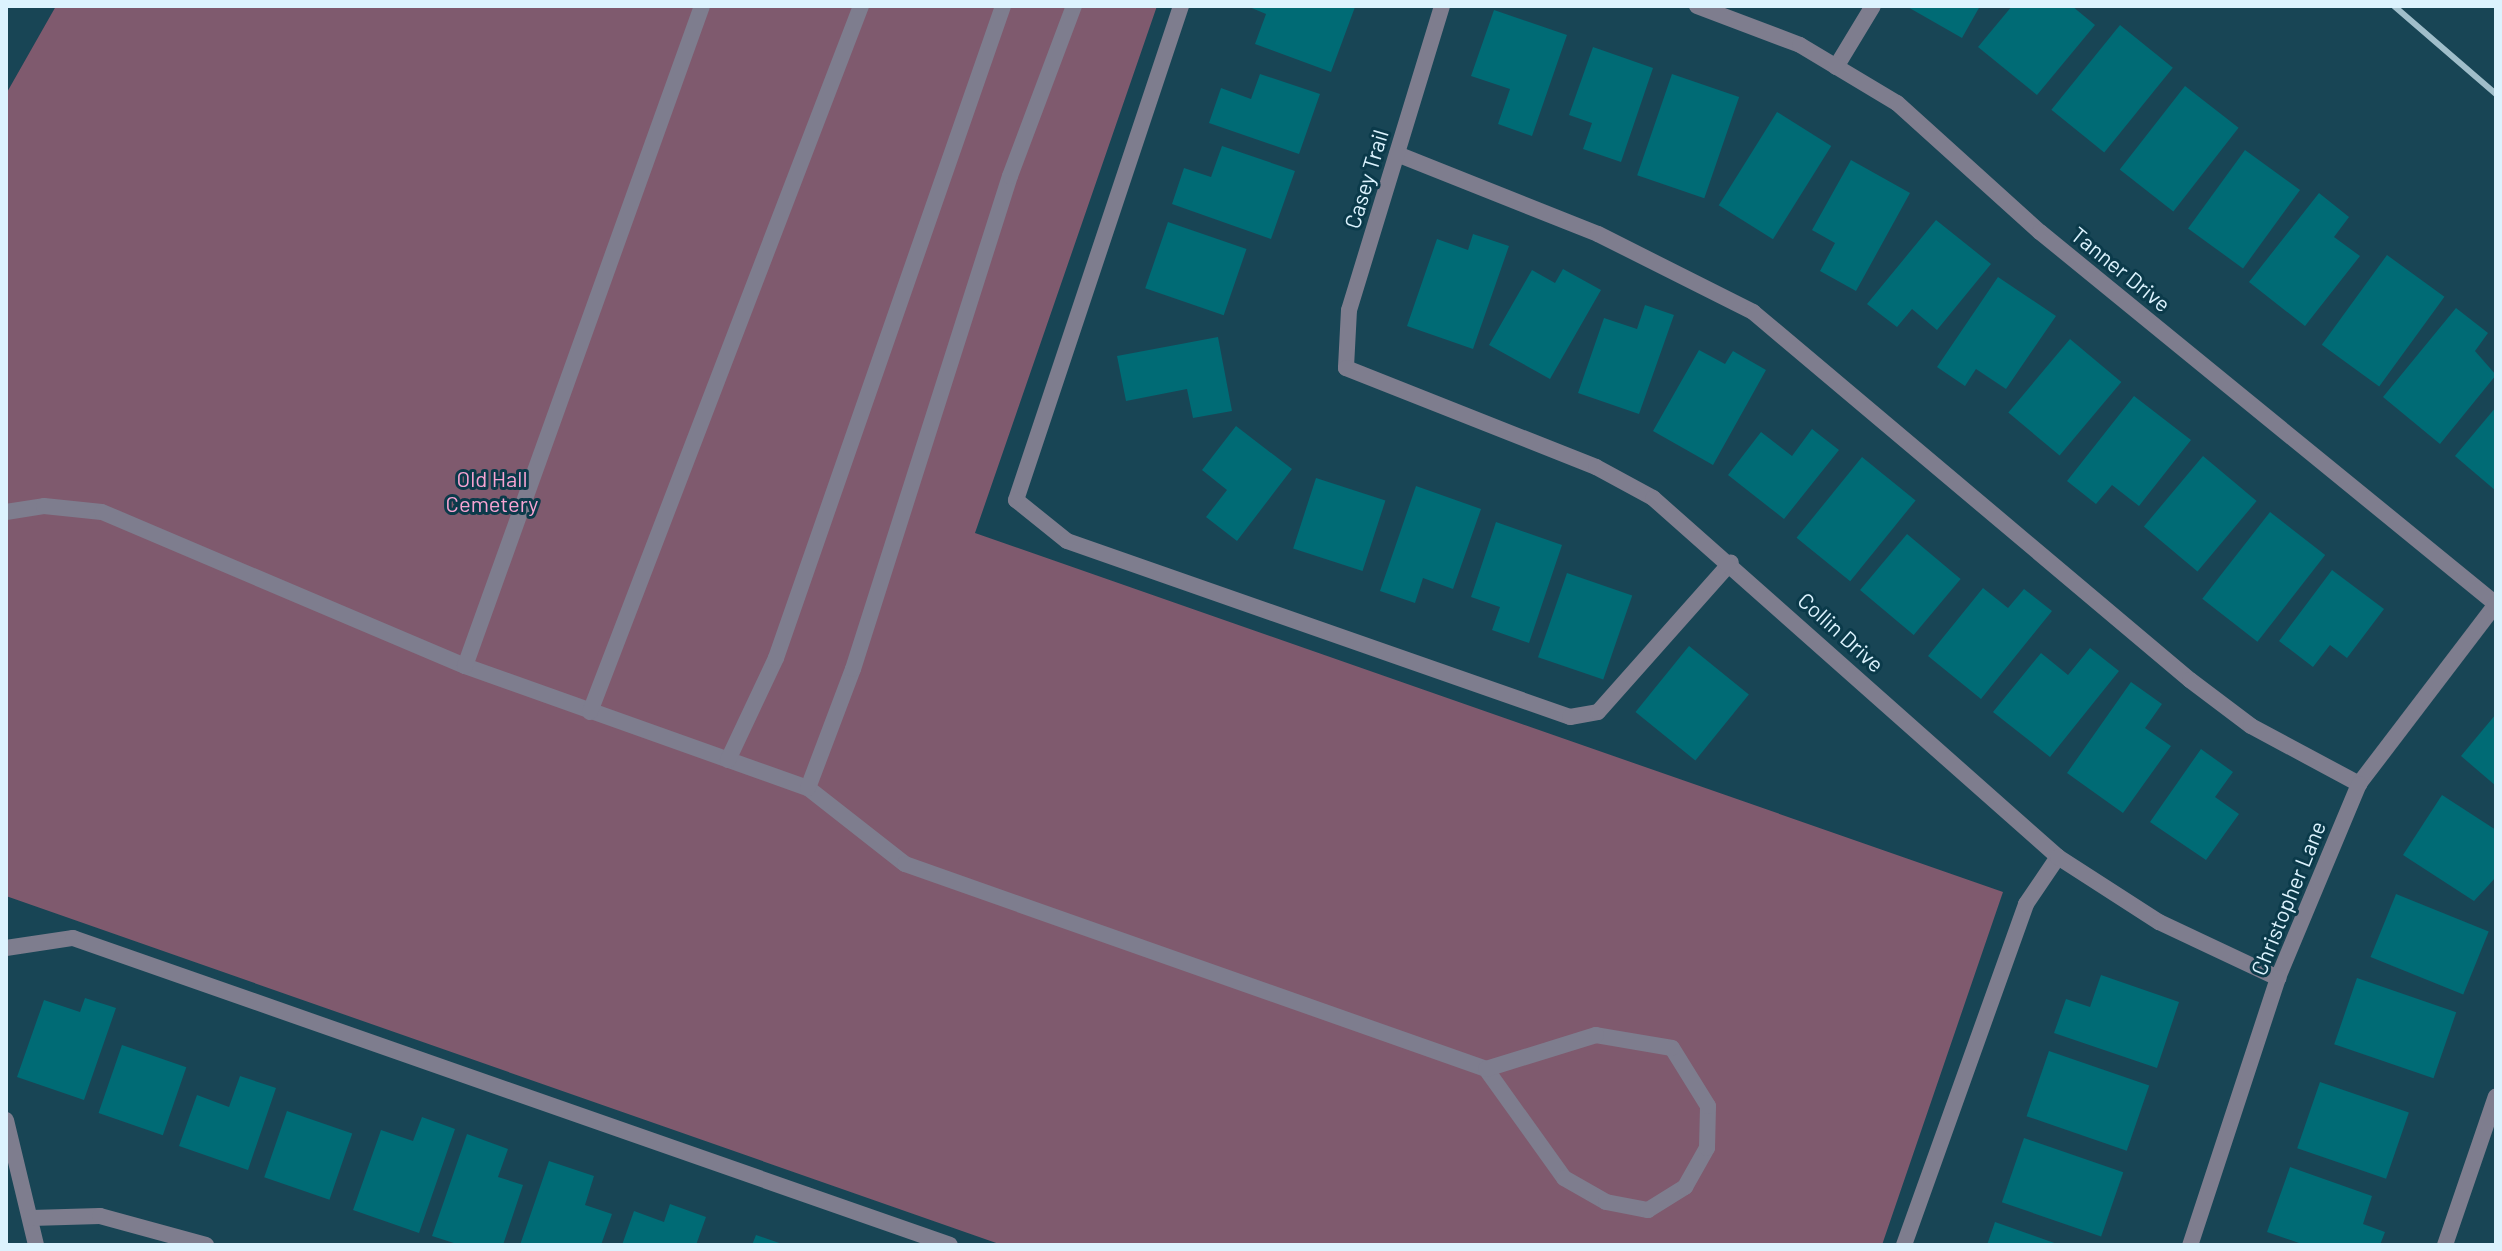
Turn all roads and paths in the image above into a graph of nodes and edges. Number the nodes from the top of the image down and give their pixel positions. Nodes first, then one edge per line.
1 (702, 6) edge
2 (861, 6) edge
3 (1003, 6) edge
4 (1074, 6) edge
5 (1181, 6) edge
6 (1442, 6) edge
7 (1697, 6) edge
8 (1873, 6) edge
9 (1836, 67) junction
10 (1397, 154) junction
11 (1346, 368) joint
12 (6, 512) edge
13 (1731, 562) junction
14 (2496, 604) edge
15 (465, 666) junction
16 (590, 712) junction
17 (728, 760) junction
18 (2359, 784) junction
19 (808, 788) junction
20 (2058, 857) junction
21 (6, 948) edge
22 (2278, 978) junction
23 (1486, 1069) junction
24 (2496, 1096) edge
25 (6, 1120) edge
26 (31, 1218) junction
27 (36, 1245) edge
28 (206, 1245) edge
29 (950, 1245) edge
30 (1904, 1245) edge
31 (2190, 1245) edge
32 (2445, 1245) edge

1 - 15 street
2 - 16 street
3 - 17 street
4 - 19 street
5 - 13 street
6 - 10 street, Casey Trail
7 - 9 street, Tanner Drive
8 - 9 street
9 - 14 street, Tanner Drive
10 - 11 street, Casey Trail
10 - 18 street
11 - 13 street, Collin Drive
12 - 15 street
13 - 20 street, Collin Drive
14 - 18 street, Christopher Lane
15 - 16 street
16 - 17 street
17 - 19 street
18 - 22 street, Christopher Lane
19 - 23 street
20 - 22 street, Collin Drive
20 - 30 street
21 - 29 street
22 - 31 street, Christopher Lane
23 - 23 street
24 - 32 street
25 - 26 street
26 - 27 street
26 - 28 street

